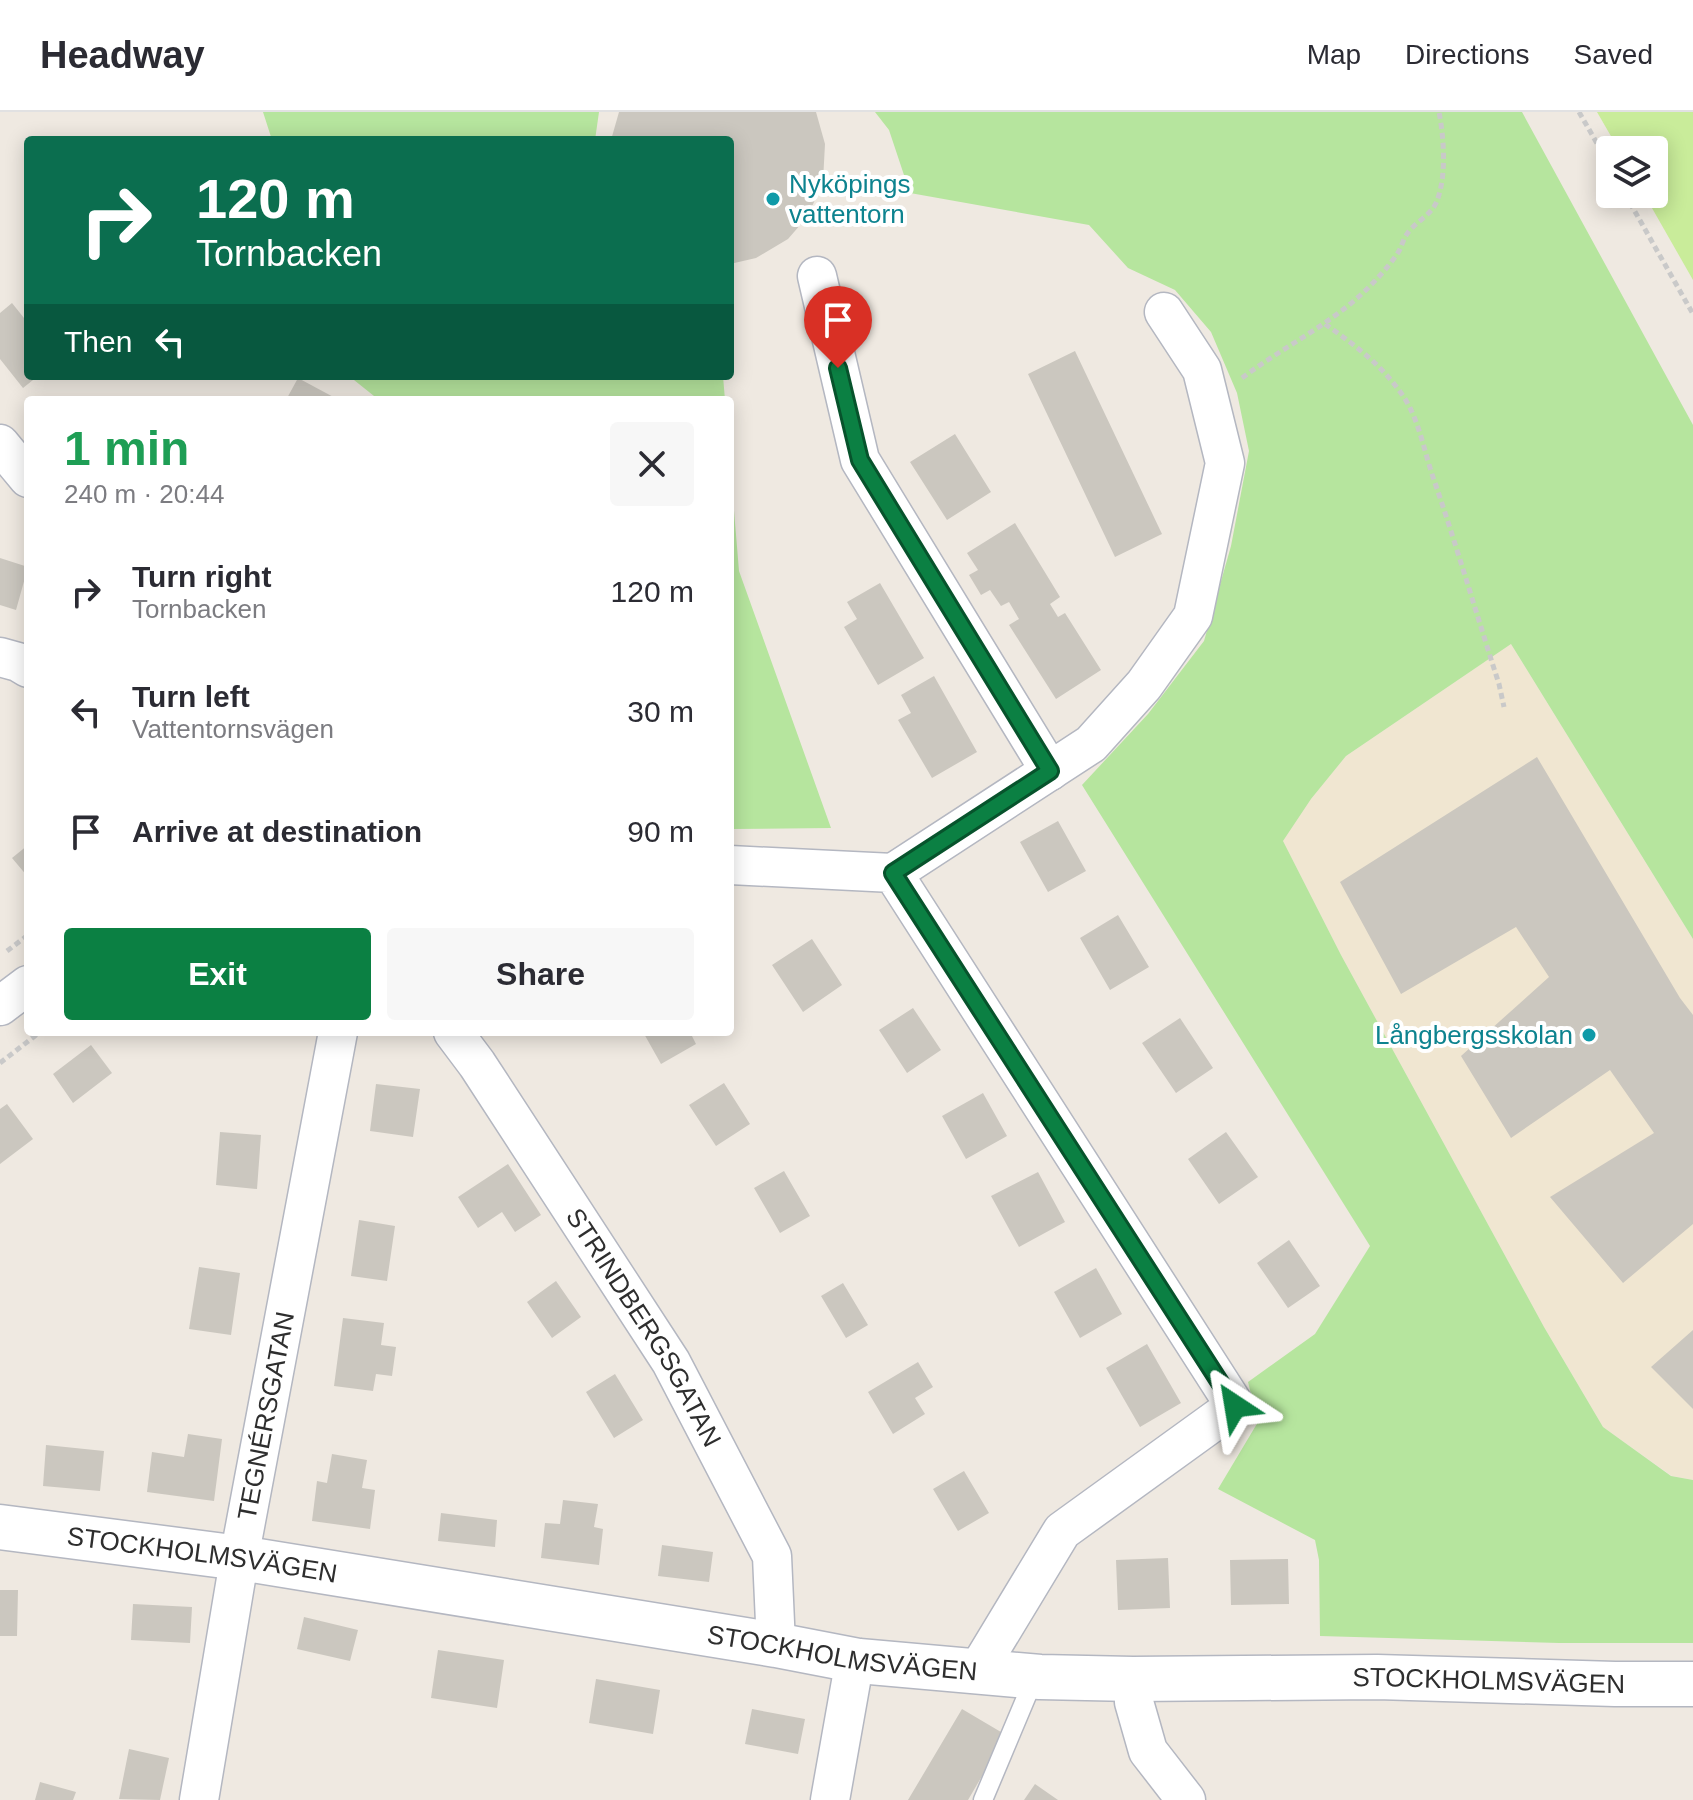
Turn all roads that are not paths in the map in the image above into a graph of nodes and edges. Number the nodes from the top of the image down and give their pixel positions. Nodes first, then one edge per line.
1 (817, 276) dead end
2 (1164, 312) dead end
3 (0, 444) edge
4 (24, 473) edge
5 (0, 657) edge
6 (24, 666) edge
7 (1050, 771) junction
8 (734, 865) edge
9 (893, 873) junction
10 (24, 988) edge
11 (0, 1006) edge
12 (337, 1036) edge
13 (456, 1036) edge
14 (0, 1527) edge
15 (240, 1558) junction
16 (776, 1645) junction
17 (859, 1661) junction
18 (976, 1673) junction
19 (1040, 1677) junction
20 (1133, 1679) junction
21 (1693, 1684) edge
22 (199, 1800) edge
23 (830, 1800) edge
24 (983, 1800) edge
25 (1186, 1800) edge

1 - 7 street
2 - 7 street
3 - 4 street
5 - 6 street
7 - 9 street
8 - 9 street
9 - 18 street
10 - 11 street
12 - 15 street, TEGNÉRSGATAN
13 - 16 street, STRINDBERGSGATAN
14 - 15 street, STOCKHOLMSVÄGEN
15 - 16 street, STOCKHOLMSVÄGEN
15 - 22 street, TEGNÉRSGATAN
16 - 17 street, STOCKHOLMSVÄGEN
17 - 18 street, STOCKHOLMSVÄGEN
17 - 23 street
18 - 19 street, STOCKHOLMSVÄGEN
19 - 20 street, STOCKHOLMSVÄGEN
19 - 24 lane
20 - 21 street, STOCKHOLMSVÄGEN
20 - 25 street

